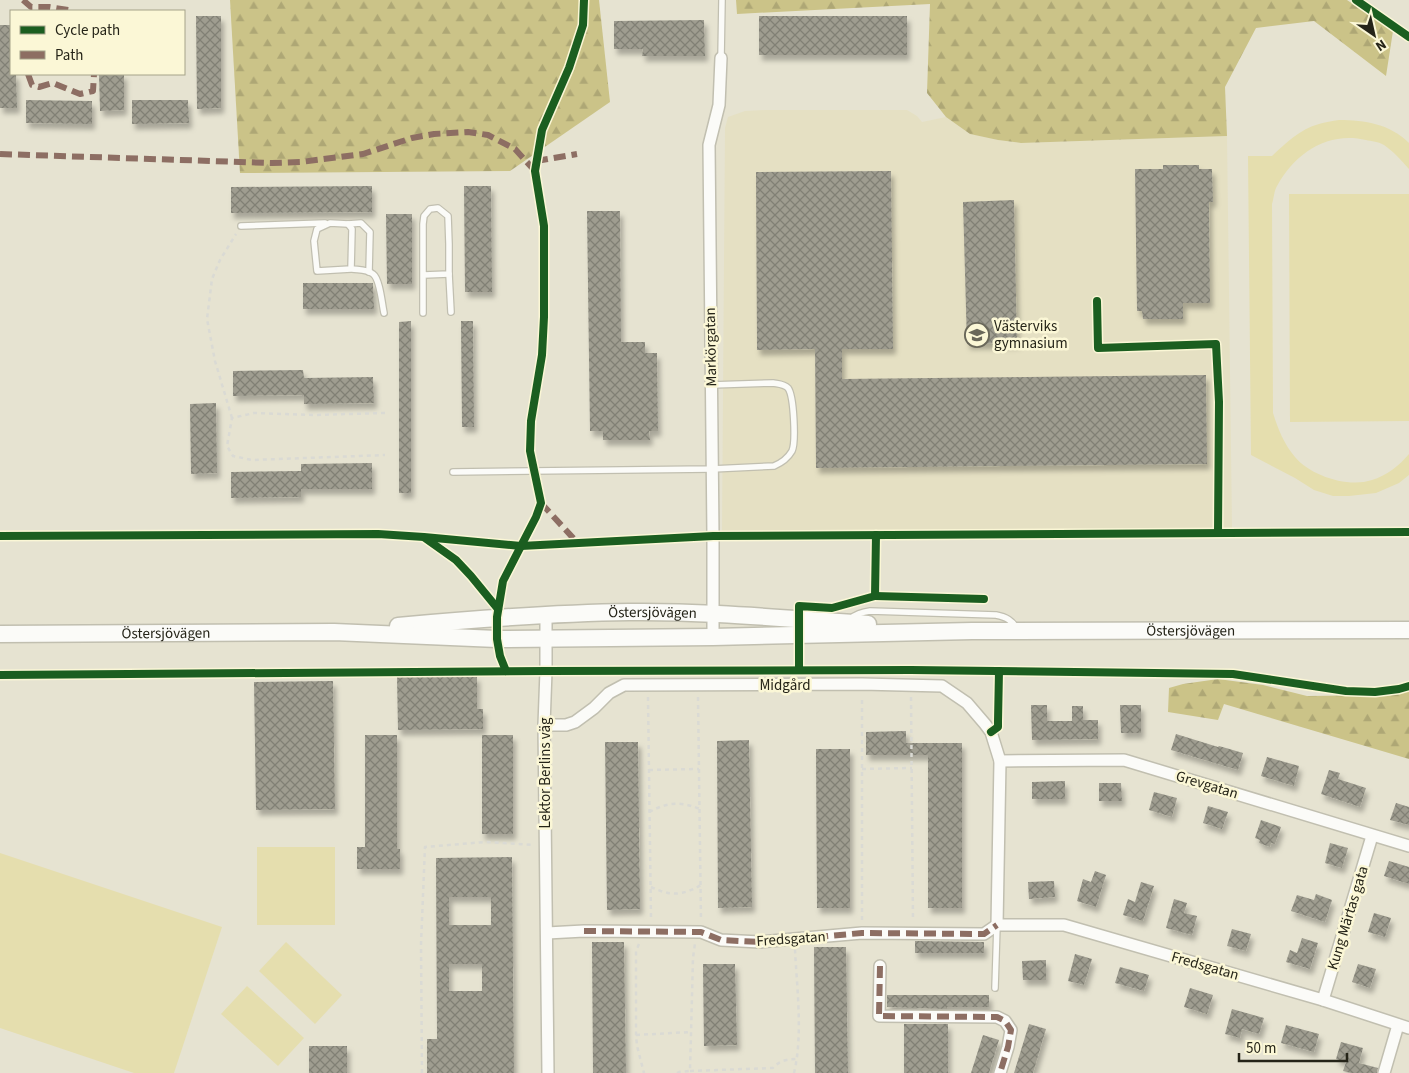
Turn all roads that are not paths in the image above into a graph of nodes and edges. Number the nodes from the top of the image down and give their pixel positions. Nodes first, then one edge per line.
1 (722, 0) edge
2 (721, 58) joint
3 (330, 223) junction
4 (348, 224) junction
5 (241, 226) road end
6 (351, 269) junction
7 (369, 272) junction
8 (448, 274) junction
9 (424, 275) junction
10 (451, 312) dead end
11 (384, 313) dead end
12 (423, 313) dead end
13 (711, 385) junction
14 (712, 470) junction
15 (453, 472) dead end
16 (546, 614) junction
17 (713, 614) junction
18 (845, 623) junction
19 (1409, 630) edge
20 (972, 631) junction
21 (1018, 631) junction
22 (334, 632) junction
23 (0, 634) edge
24 (713, 637) junction
25 (546, 638) junction
26 (544, 725) junction
27 (1000, 761) junction
28 (1372, 836) junction
29 (1409, 846) edge
30 (997, 925) junction
31 (547, 933) junction
32 (880, 966) dead end
33 (995, 988) dead end
34 (1323, 1000) junction
35 (1403, 1026) edge
36 (548, 1073) edge
37 (1000, 1073) edge
38 (1384, 1073) edge

1 - 2 lane
2 - 13 street, Markörgatan
3 - 4 lane
3 - 5 lane
3 - 6 lane
4 - 6 lane
4 - 7 lane
6 - 7 lane
7 - 11 lane
8 - 9 lane
8 - 9 lane
8 - 10 lane
9 - 12 lane
13 - 14 street, Markörgatan
13 - 14 lane
14 - 15 lane
14 - 17 street, Markörgatan
16 - 17 main road, Östersjövägen
16 - 22 main road, Östersjövägen
16 - 25 street, Lektor Berlins väg
17 - 18 main road, Östersjövägen
17 - 24 street, Markörgatan
18 - 20 main road, Östersjövägen
18 - 21 lane
19 - 21 main road, Östersjövägen
20 - 21 main road, Östersjövägen
20 - 24 main road, Östersjövägen
22 - 23 main road, Östersjövägen
22 - 25 main road, Östersjövägen
24 - 25 main road, Östersjövägen
25 - 26 street, Lektor Berlins väg
26 - 27 street, Midgård
26 - 31 street, Lektor Berlins väg
27 - 28 street, Grevgatan
27 - 30 street
28 - 29 street, Grevgatan
28 - 34 street, Kung Märtas gata
30 - 31 street, Fredsgatan
30 - 33 lane
30 - 34 street, Fredsgatan
31 - 36 street, Lektor Berlins väg
32 - 37 street
34 - 35 street, Fredsgatan
35 - 38 street

